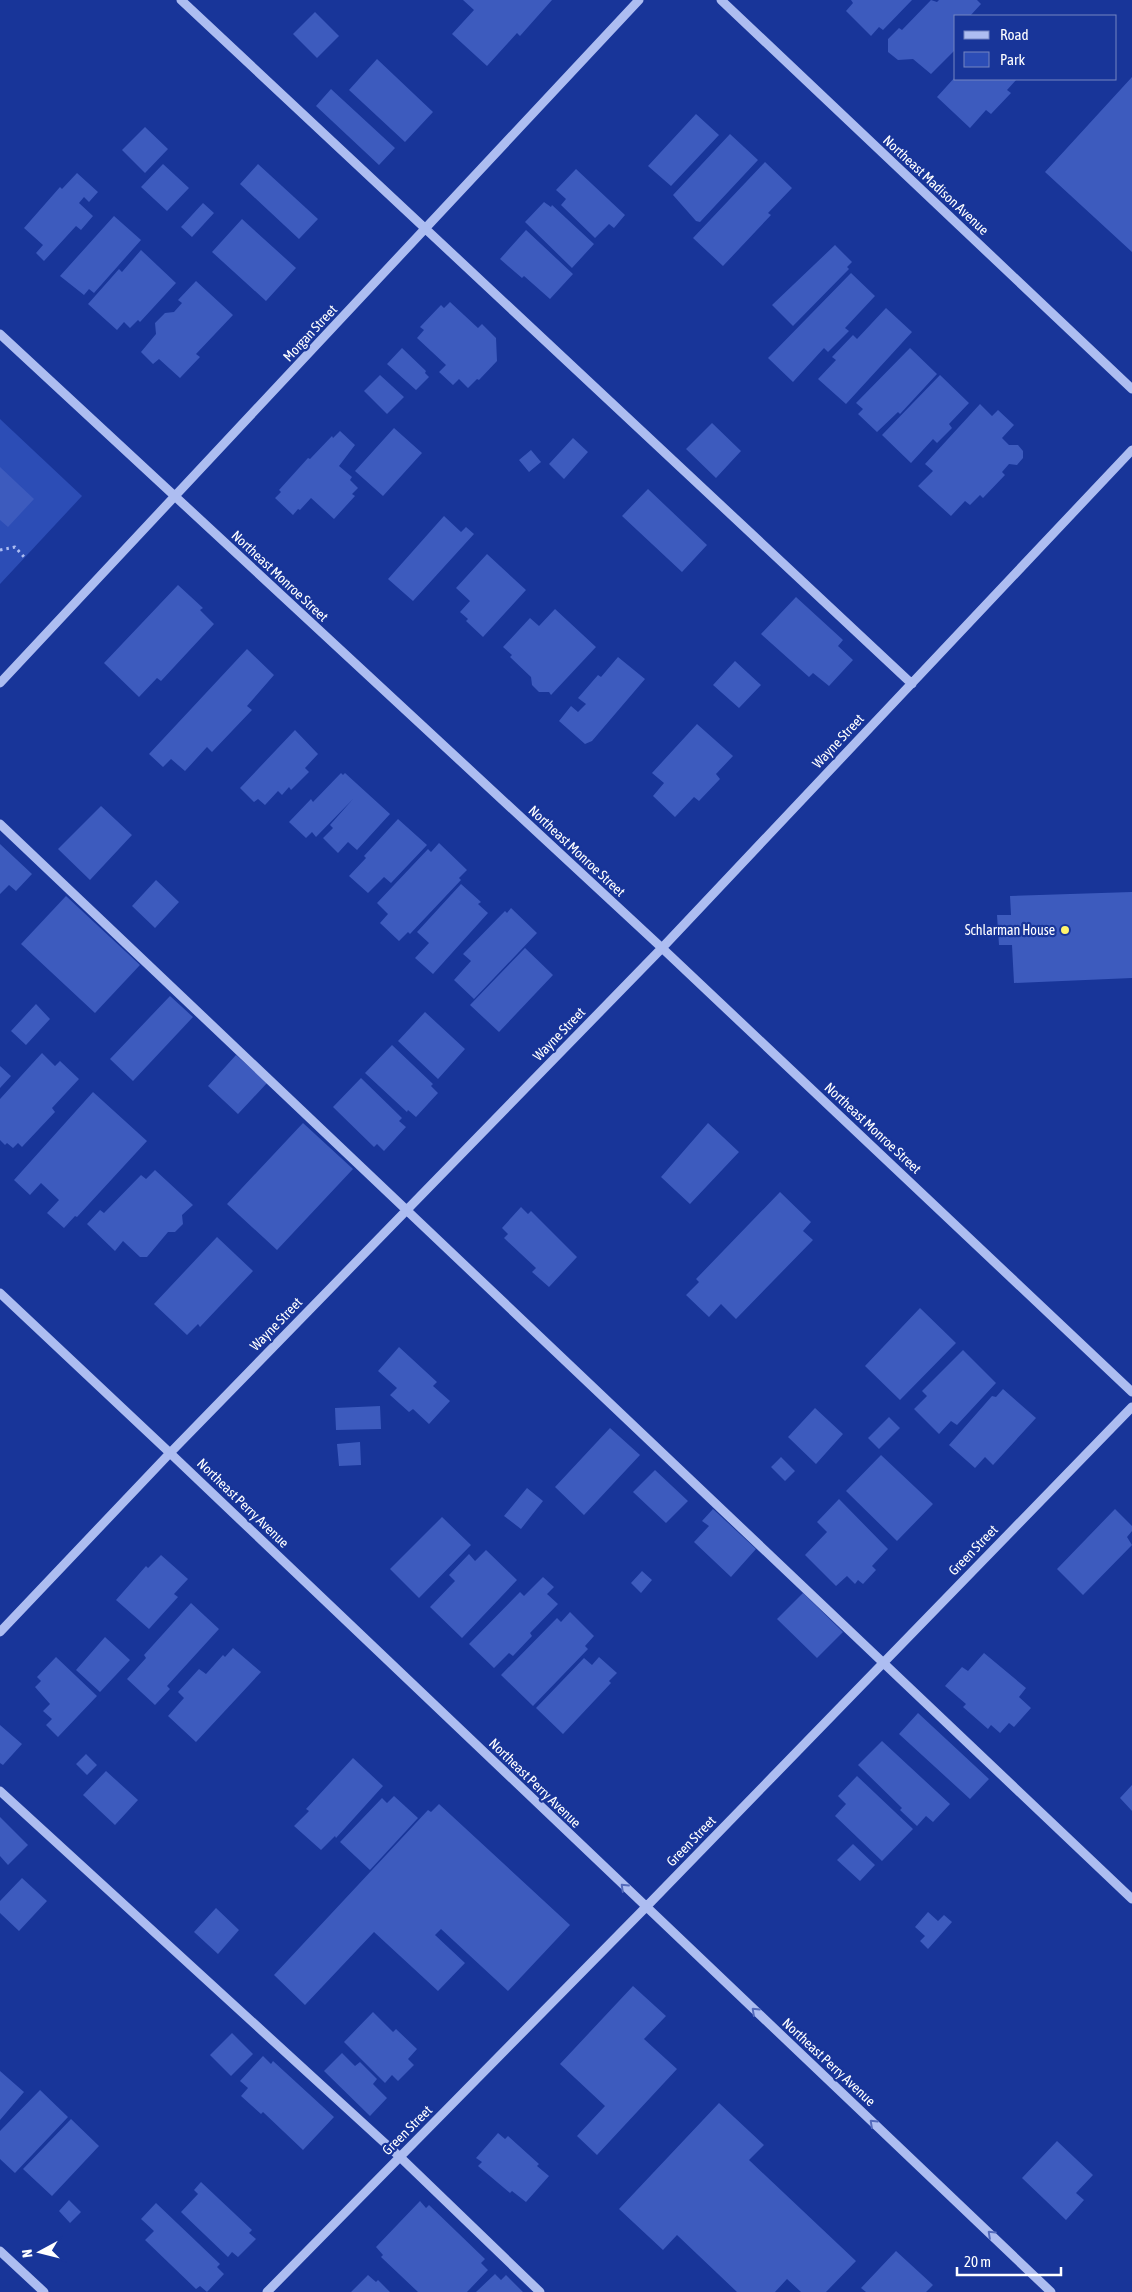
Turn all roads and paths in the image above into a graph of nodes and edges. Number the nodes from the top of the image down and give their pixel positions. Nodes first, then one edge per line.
1 (181, 0) edge
2 (639, 0) edge
3 (721, 0) edge
4 (425, 230) junction
5 (0, 334) edge
6 (1132, 389) edge
7 (1132, 450) edge
8 (175, 498) junction
9 (0, 550) edge
10 (25, 558) dead end
11 (0, 683) edge
12 (912, 684) junction
13 (0, 824) edge
14 (662, 948) junction
15 (407, 1210) junction
16 (0, 1293) edge
17 (1132, 1392) edge
18 (1132, 1407) edge
19 (170, 1453) junction
20 (0, 1632) edge
21 (883, 1663) junction
22 (0, 1790) edge
23 (1132, 1899) edge
24 (646, 1907) junction
25 (400, 2157) junction
26 (0, 2251) edge
27 (44, 2292) edge
28 (267, 2292) edge
29 (540, 2292) edge
30 (1051, 2292) edge

1 - 4 street
2 - 4 street, Morgan Street
3 - 6 street, Northeast Madison Avenue
4 - 8 street, Morgan Street
4 - 12 street
5 - 8 street, Northeast Monroe Street
7 - 12 street, Wayne Street
8 - 11 street, Morgan Street
8 - 14 street, Northeast Monroe Street
9 - 10 path
12 - 14 street, Wayne Street
13 - 15 street
14 - 15 street, Wayne Street
14 - 17 street, Northeast Monroe Street
15 - 19 street, Wayne Street
15 - 21 street
16 - 19 street, Northeast Perry Avenue
18 - 21 street, Green Street
19 - 20 street, Wayne Street
24 -> 19 street, Northeast Perry Avenue
21 - 23 street
21 - 24 street, Green Street
22 - 25 street
24 - 25 street, Green Street
30 -> 24 street, Northeast Perry Avenue
25 - 28 street, Green Street
25 - 29 street
26 - 27 street

